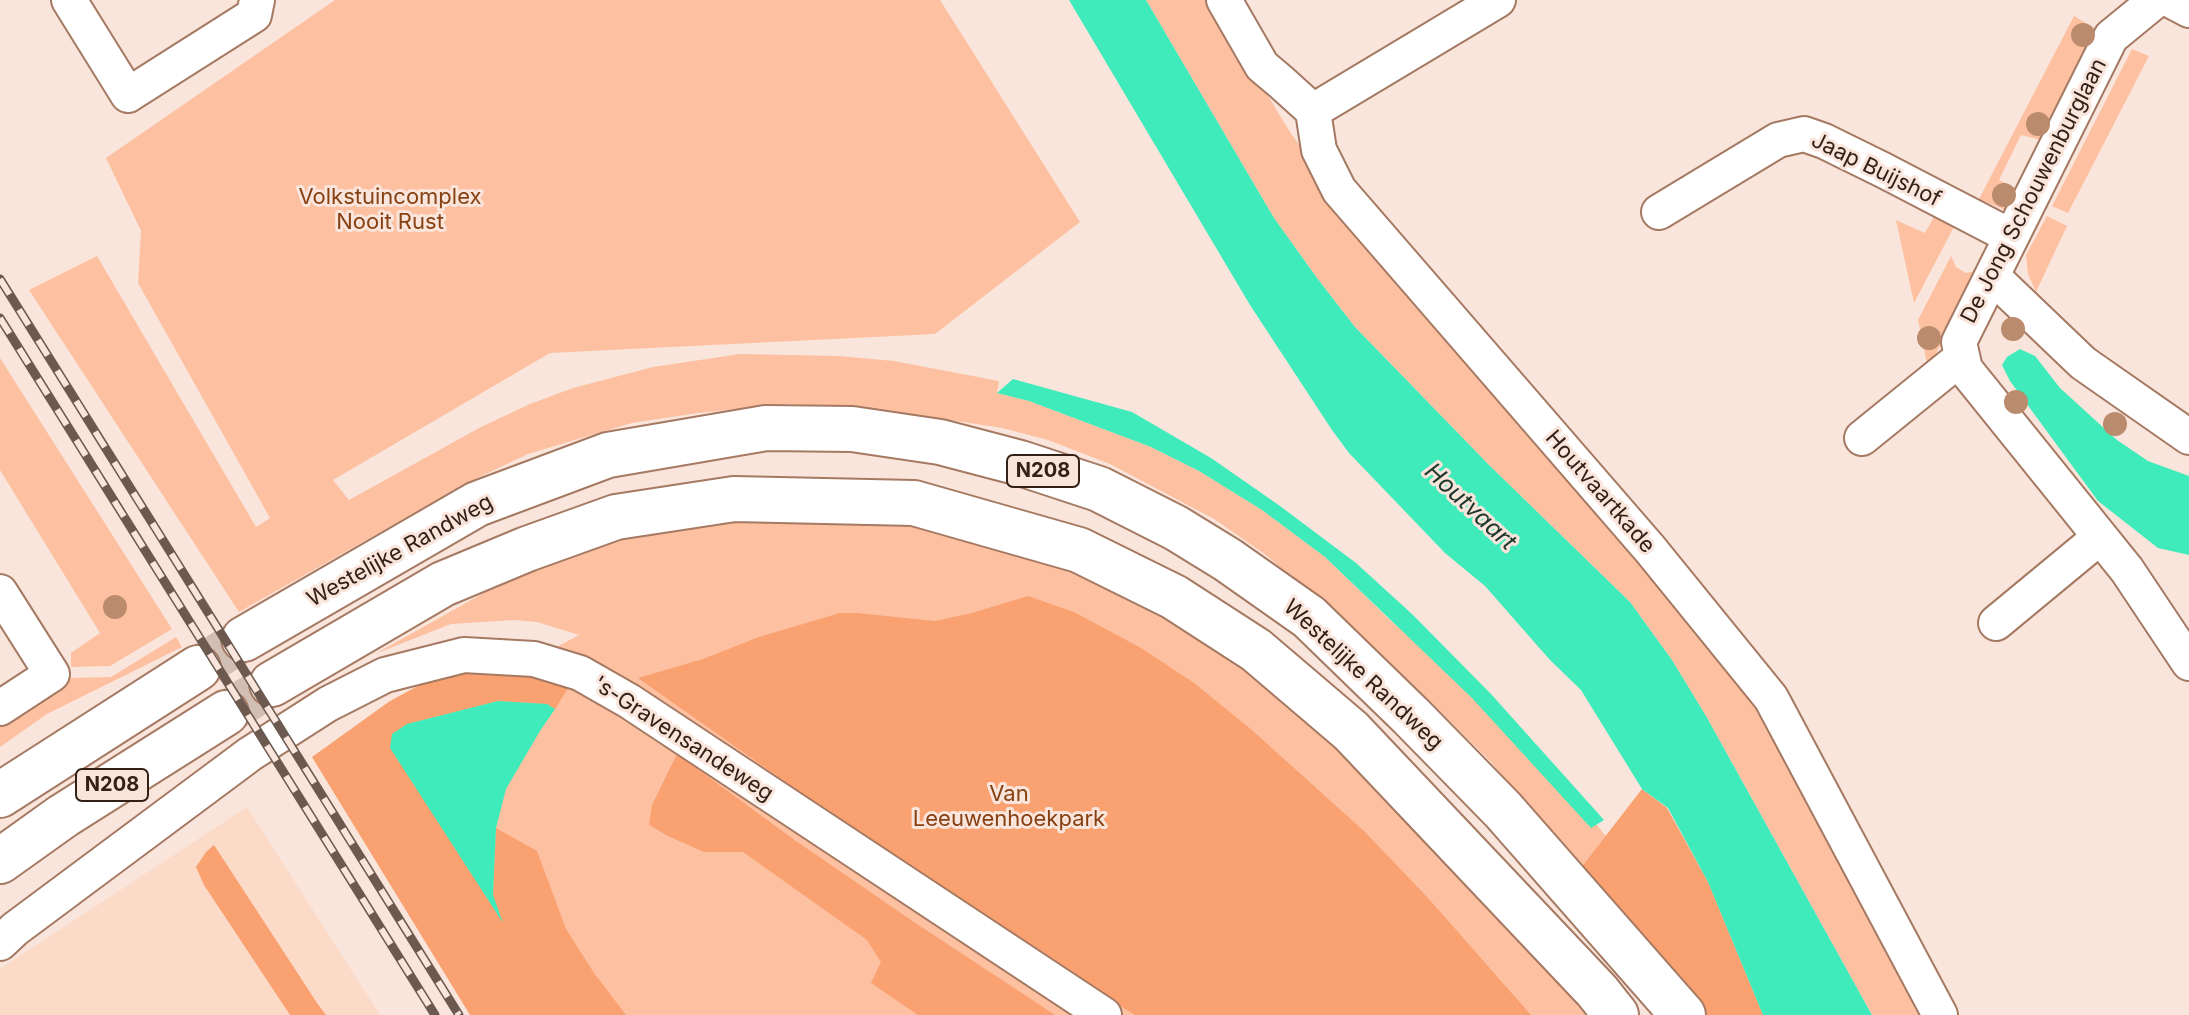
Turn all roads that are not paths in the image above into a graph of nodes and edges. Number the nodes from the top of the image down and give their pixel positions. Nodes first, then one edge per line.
1 (69, 0) edge
2 (257, 0) edge
3 (1224, 0) edge
4 (1498, 0) edge
5 (2156, 0) edge
6 (2170, 0) edge
7 (2189, 10) edge
8 (1313, 111) junction
9 (1659, 212) dead end
10 (2010, 236) junction
11 (1992, 276) junction
12 (1962, 357) junction
13 (2189, 437) edge
14 (1862, 438) dead end
15 (2100, 537) junction
16 (0, 592) edge
17 (1996, 623) dead end
18 (244, 639) tunnel mouth
19 (2189, 663) edge
20 (198, 668) tunnel mouth
21 (272, 684) tunnel mouth
22 (0, 708) edge
23 (226, 713) tunnel mouth
24 (0, 795) edge
25 (0, 861) edge
26 (0, 943) edge
27 (1104, 1015) edge
28 (1616, 1015) edge
29 (1683, 1015) edge
30 (1940, 1015) edge

1 - 2 street
3 - 8 street
4 - 8 street
5 - 10 street, De Jong Schouwenburglaan
6 - 7 street
8 - 30 street, Houtvaartkade
9 - 10 street, Jaap Buijshof
10 - 11 street, De Jong Schouwenburglaan
11 - 12 street, De Jong Schouwenburglaan
11 - 13 street
12 - 14 street
12 - 15 street
15 - 17 street
15 - 19 street
16 - 22 street
18 - 29 main road, Westelijke Randweg / N208
20 - 24 main road, N208
21 - 28 main road
23 - 25 main road, N208
26 - 27 street, 's-Gravensandeweg

